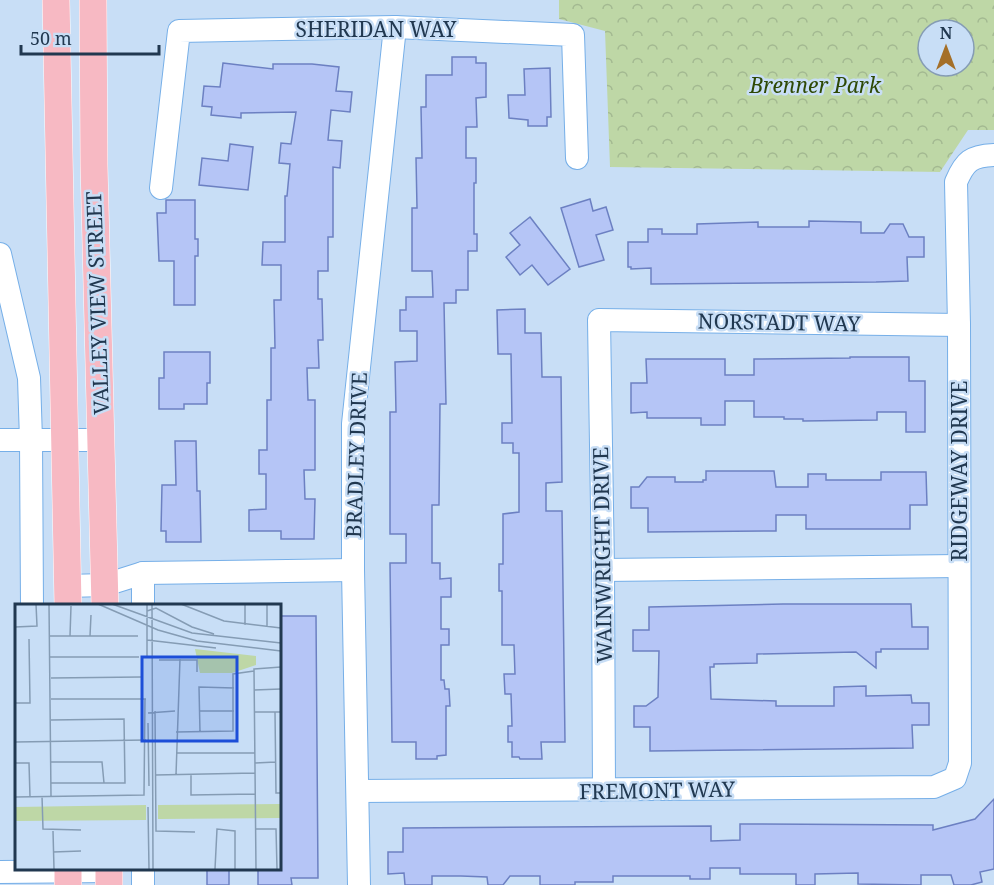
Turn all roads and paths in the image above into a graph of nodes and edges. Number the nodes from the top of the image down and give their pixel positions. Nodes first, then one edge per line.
1 (57, 0) edge
2 (93, 0) edge
3 (396, 27) junction
4 (994, 155) edge
5 (577, 158) dead end
6 (160, 188) dead end
7 (0, 254) edge
8 (599, 320) joint
9 (958, 325) junction
10 (64, 439) junction
11 (0, 440) edge
12 (31, 440) junction
13 (101, 440) junction
14 (959, 566) junction
15 (353, 570) junction
16 (603, 570) junction
17 (142, 573) junction
18 (67, 596) edge
19 (105, 596) edge
20 (32, 604) edge
21 (142, 604) edge
22 (955, 778) joint
23 (604, 790) junction
24 (358, 791) junction
25 (0, 872) edge
26 (68, 874) edge
27 (34, 875) edge
28 (109, 875) edge
29 (359, 885) edge

1 - 10 main road, VALLEY VIEW STREET
2 - 13 main road, VALLEY VIEW STREET
3 - 5 street, SHERIDAN WAY
3 - 6 street, SHERIDAN WAY
3 - 15 street, BRADLEY DRIVE
4 - 9 street, RIDGEWAY DRIVE
7 - 12 street
8 - 9 street, NORSTADT WAY
8 - 16 street, WAINWRIGHT DRIVE
9 - 14 street, RIDGEWAY DRIVE
10 - 12 street
10 - 13 street
10 - 18 main road, VALLEY VIEW STREET
11 - 12 street
12 - 20 street
13 - 19 main road, VALLEY VIEW STREET
14 - 16 street
14 - 22 street, RIDGEWAY DRIVE
15 - 17 street
15 - 24 street, BRADLEY DRIVE
16 - 23 street, WAINWRIGHT DRIVE
17 - 19 street
17 - 21 street
18 - 19 street
22 - 23 street, FREMONT WAY
23 - 24 street, FREMONT WAY
24 - 29 street, BRADLEY DRIVE
25 - 27 street
26 - 27 street
26 - 28 street

